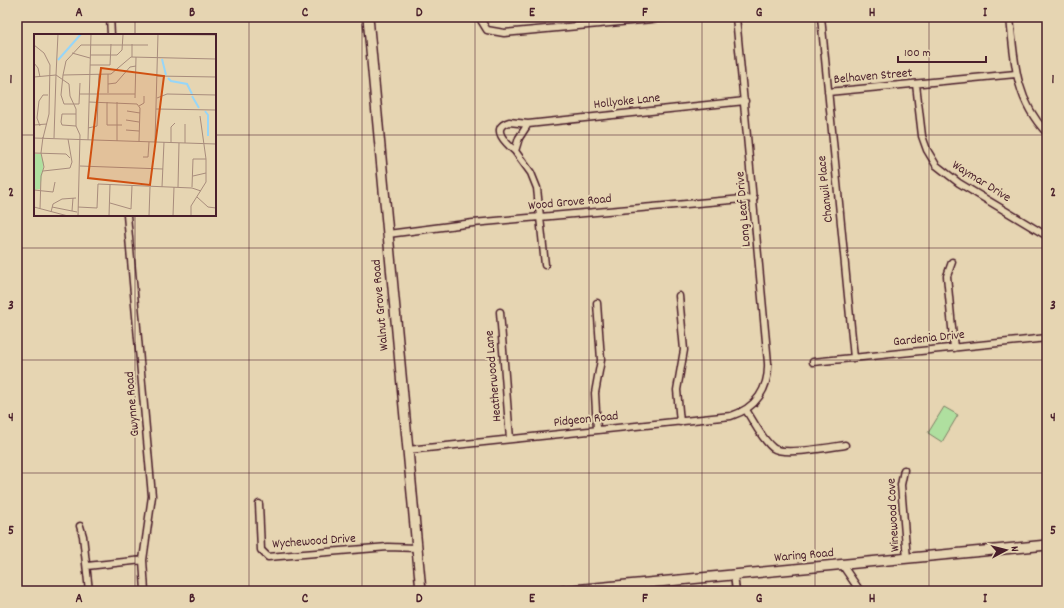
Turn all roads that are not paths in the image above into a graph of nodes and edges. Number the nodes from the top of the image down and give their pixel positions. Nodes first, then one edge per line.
1 (110, 17) edge
2 (368, 17) edge
3 (479, 17) edge
4 (673, 17) edge
5 (736, 17) edge
6 (821, 17) edge
7 (1010, 17) edge
8 (111, 34) edge
9 (1016, 74) junction
10 (916, 84) junction
11 (828, 92) junction
12 (745, 102) junction
13 (528, 124) junction
14 (1047, 133) edge
15 (515, 150) junction
16 (754, 198) junction
17 (127, 216) edge
18 (541, 217) junction
19 (388, 234) junction
20 (1047, 236) edge
21 (952, 262) dead end
22 (545, 265) dead end
23 (679, 296) dead end
24 (597, 303) dead end
25 (500, 312) dead end
26 (1047, 338) edge
27 (954, 348) junction
28 (854, 358) junction
29 (813, 362) dead end
30 (759, 397) joint
31 (746, 410) junction
32 (680, 422) junction
33 (597, 430) junction
34 (510, 438) junction
35 (845, 445) dead end
36 (408, 450) junction
37 (904, 470) dead end
38 (259, 504) dead end
39 (80, 526) dead end
40 (1047, 545) edge
41 (417, 548) junction
42 (907, 559) junction
43 (143, 560) junction
44 (87, 566) junction
45 (842, 566) junction
46 (734, 575) junction
47 (89, 591) edge
48 (145, 591) edge
49 (421, 591) edge
50 (563, 591) edge
51 (736, 591) edge
52 (860, 591) edge

1 - 8 street
2 - 19 main road, Walnut Grove Road
3 - 4 street
5 - 12 street, Long Leaf Drive
6 - 11 street, Chanwil Place
7 - 9 street
9 - 10 street, Belhaven Street
9 - 14 street
10 - 11 street, Belhaven Street
10 - 20 street, Waymar Drive
11 - 28 street, Chanwil Place
12 - 13 street, Hollyoke Lane
12 - 16 street, Long Leaf Drive
13 - 15 street
13 - 15 street, Hollyoke Lane
15 - 18 street
16 - 18 street, Wood Grove Road
16 - 30 street, Long Leaf Drive
17 - 43 street, Gwynne Road
18 - 19 street, Wood Grove Road
18 - 22 street
19 - 36 main road, Walnut Grove Road
21 - 27 street
23 - 32 street
24 - 33 street
25 - 34 street, Heatherwood Lane
26 - 27 street, Gardenia Drive
27 - 28 street, Gardenia Drive
28 - 29 street, Gardenia Drive
30 - 31 street, Pidgeon Road
31 - 32 street, Pidgeon Road
31 - 35 street
32 - 33 street, Pidgeon Road
33 - 34 street, Pidgeon Road
34 - 36 street, Pidgeon Road
36 - 41 main road, Walnut Grove Road
37 - 42 street, Winewood Cove
38 - 41 street, Wychewood Drive
39 - 44 street
40 - 42 main road, Waring Road
41 - 49 main road, Walnut Grove Road
42 - 45 main road, Waring Road
43 - 44 street
43 - 48 street, Gwynne Road
44 - 47 street
45 - 46 main road, Waring Road
45 - 52 street
46 - 50 main road, Waring Road
46 - 51 street

